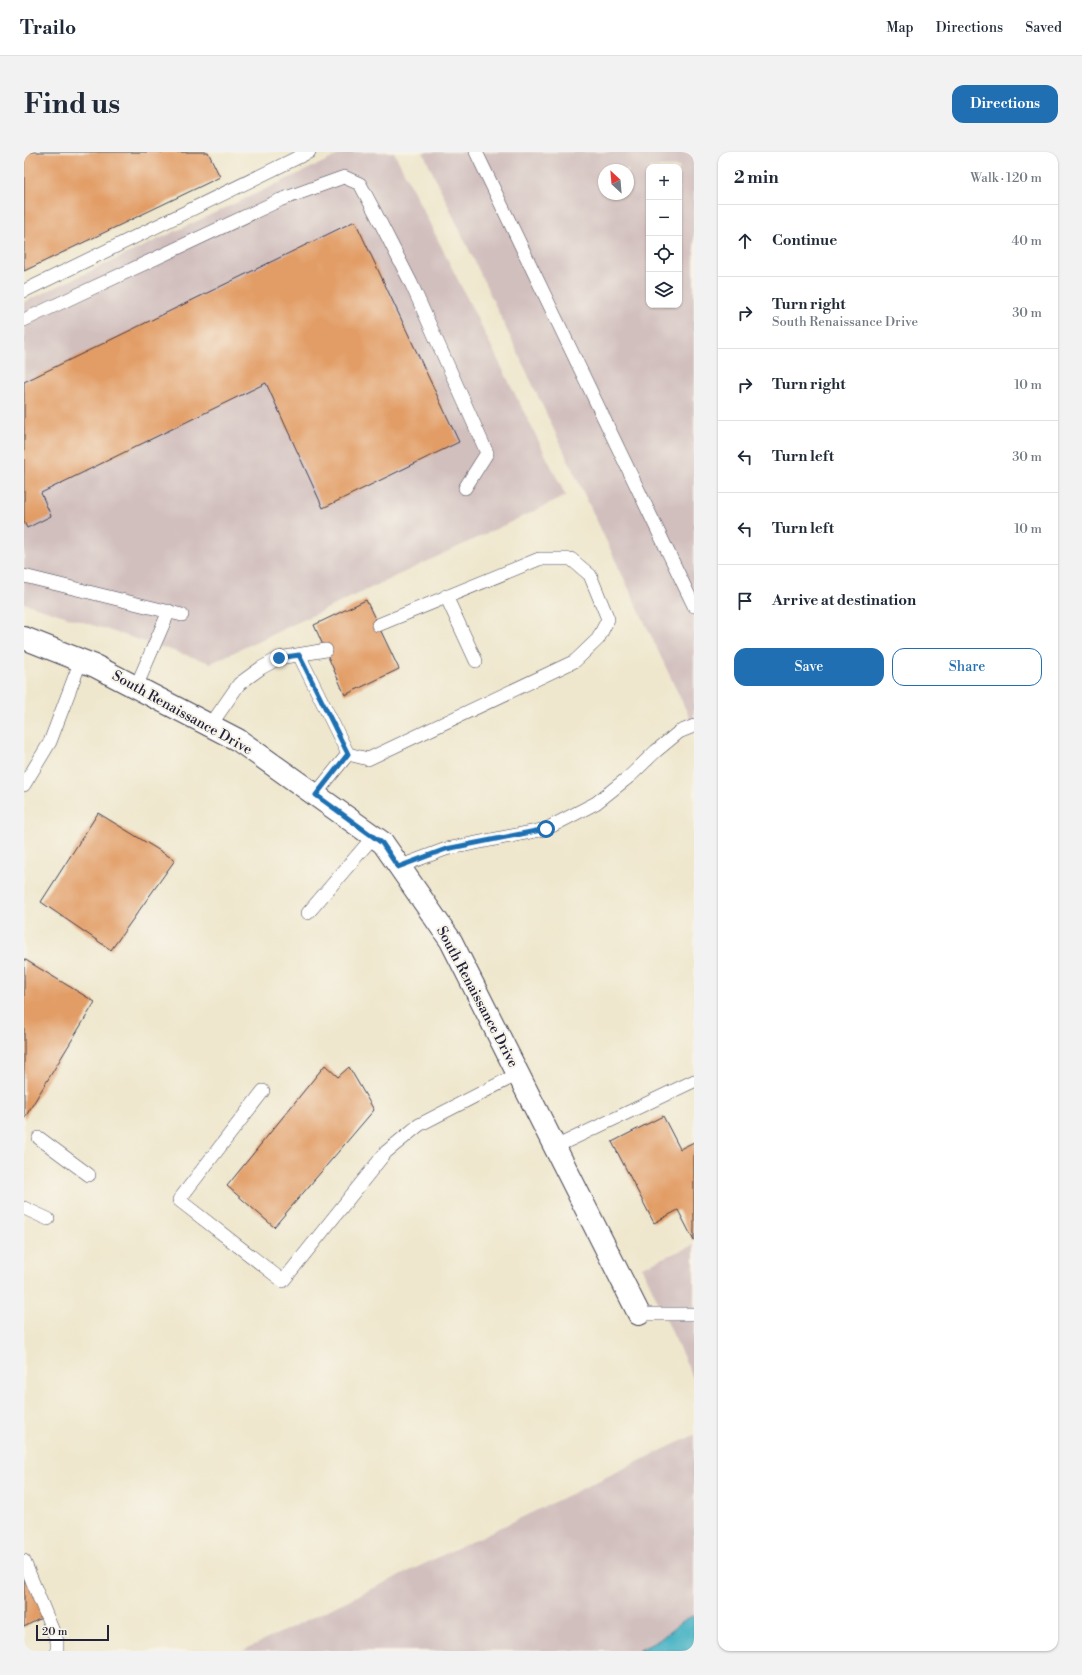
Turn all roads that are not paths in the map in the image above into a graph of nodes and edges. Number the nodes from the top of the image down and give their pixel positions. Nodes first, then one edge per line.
1 (309, 152) edge
2 (476, 152) edge
3 (24, 291) edge
4 (24, 320) edge
5 (465, 488) dead end
6 (24, 576) edge
7 (446, 596) junction
8 (694, 606) edge
9 (169, 612) junction
10 (182, 615) dead end
11 (378, 625) dead end
12 (24, 638) edge
13 (326, 650) dead end
14 (299, 655) junction
15 (81, 660) junction
16 (476, 661) dead end
17 (136, 687) junction
18 (210, 726) junction
19 (694, 726) edge
20 (348, 754) junction
21 (24, 785) edge
22 (316, 795) junction
23 (373, 836) junction
24 (398, 867) junction
25 (308, 913) dead end
26 (518, 1074) junction
27 (694, 1081) edge
28 (263, 1091) dead end
29 (39, 1138) dead end
30 (555, 1147) junction
31 (89, 1175) dead end
32 (24, 1208) edge
33 (48, 1219) dead end
34 (639, 1314) joint
35 (694, 1314) edge
36 (24, 1560) edge
37 (57, 1651) edge

1 - 3 lane
2 - 8 lane
4 - 5 lane
6 - 9 lane
7 - 11 lane
7 - 16 lane
7 - 20 lane
9 - 10 lane
9 - 17 lane
12 - 15 street, South Renaissance Drive
13 - 14 lane
14 - 18 lane
14 - 20 lane
15 - 17 street, South Renaissance Drive
15 - 21 lane
17 - 18 street, South Renaissance Drive
18 - 22 street, South Renaissance Drive
19 - 24 lane
20 - 22 lane
22 - 23 street, South Renaissance Drive
23 - 24 street, South Renaissance Drive
23 - 25 lane
24 - 26 street, South Renaissance Drive
26 - 28 lane
26 - 30 street, South Renaissance Drive
27 - 30 lane
29 - 31 lane
30 - 34 street, South Renaissance Drive
32 - 33 lane
34 - 35 lane
36 - 37 lane

